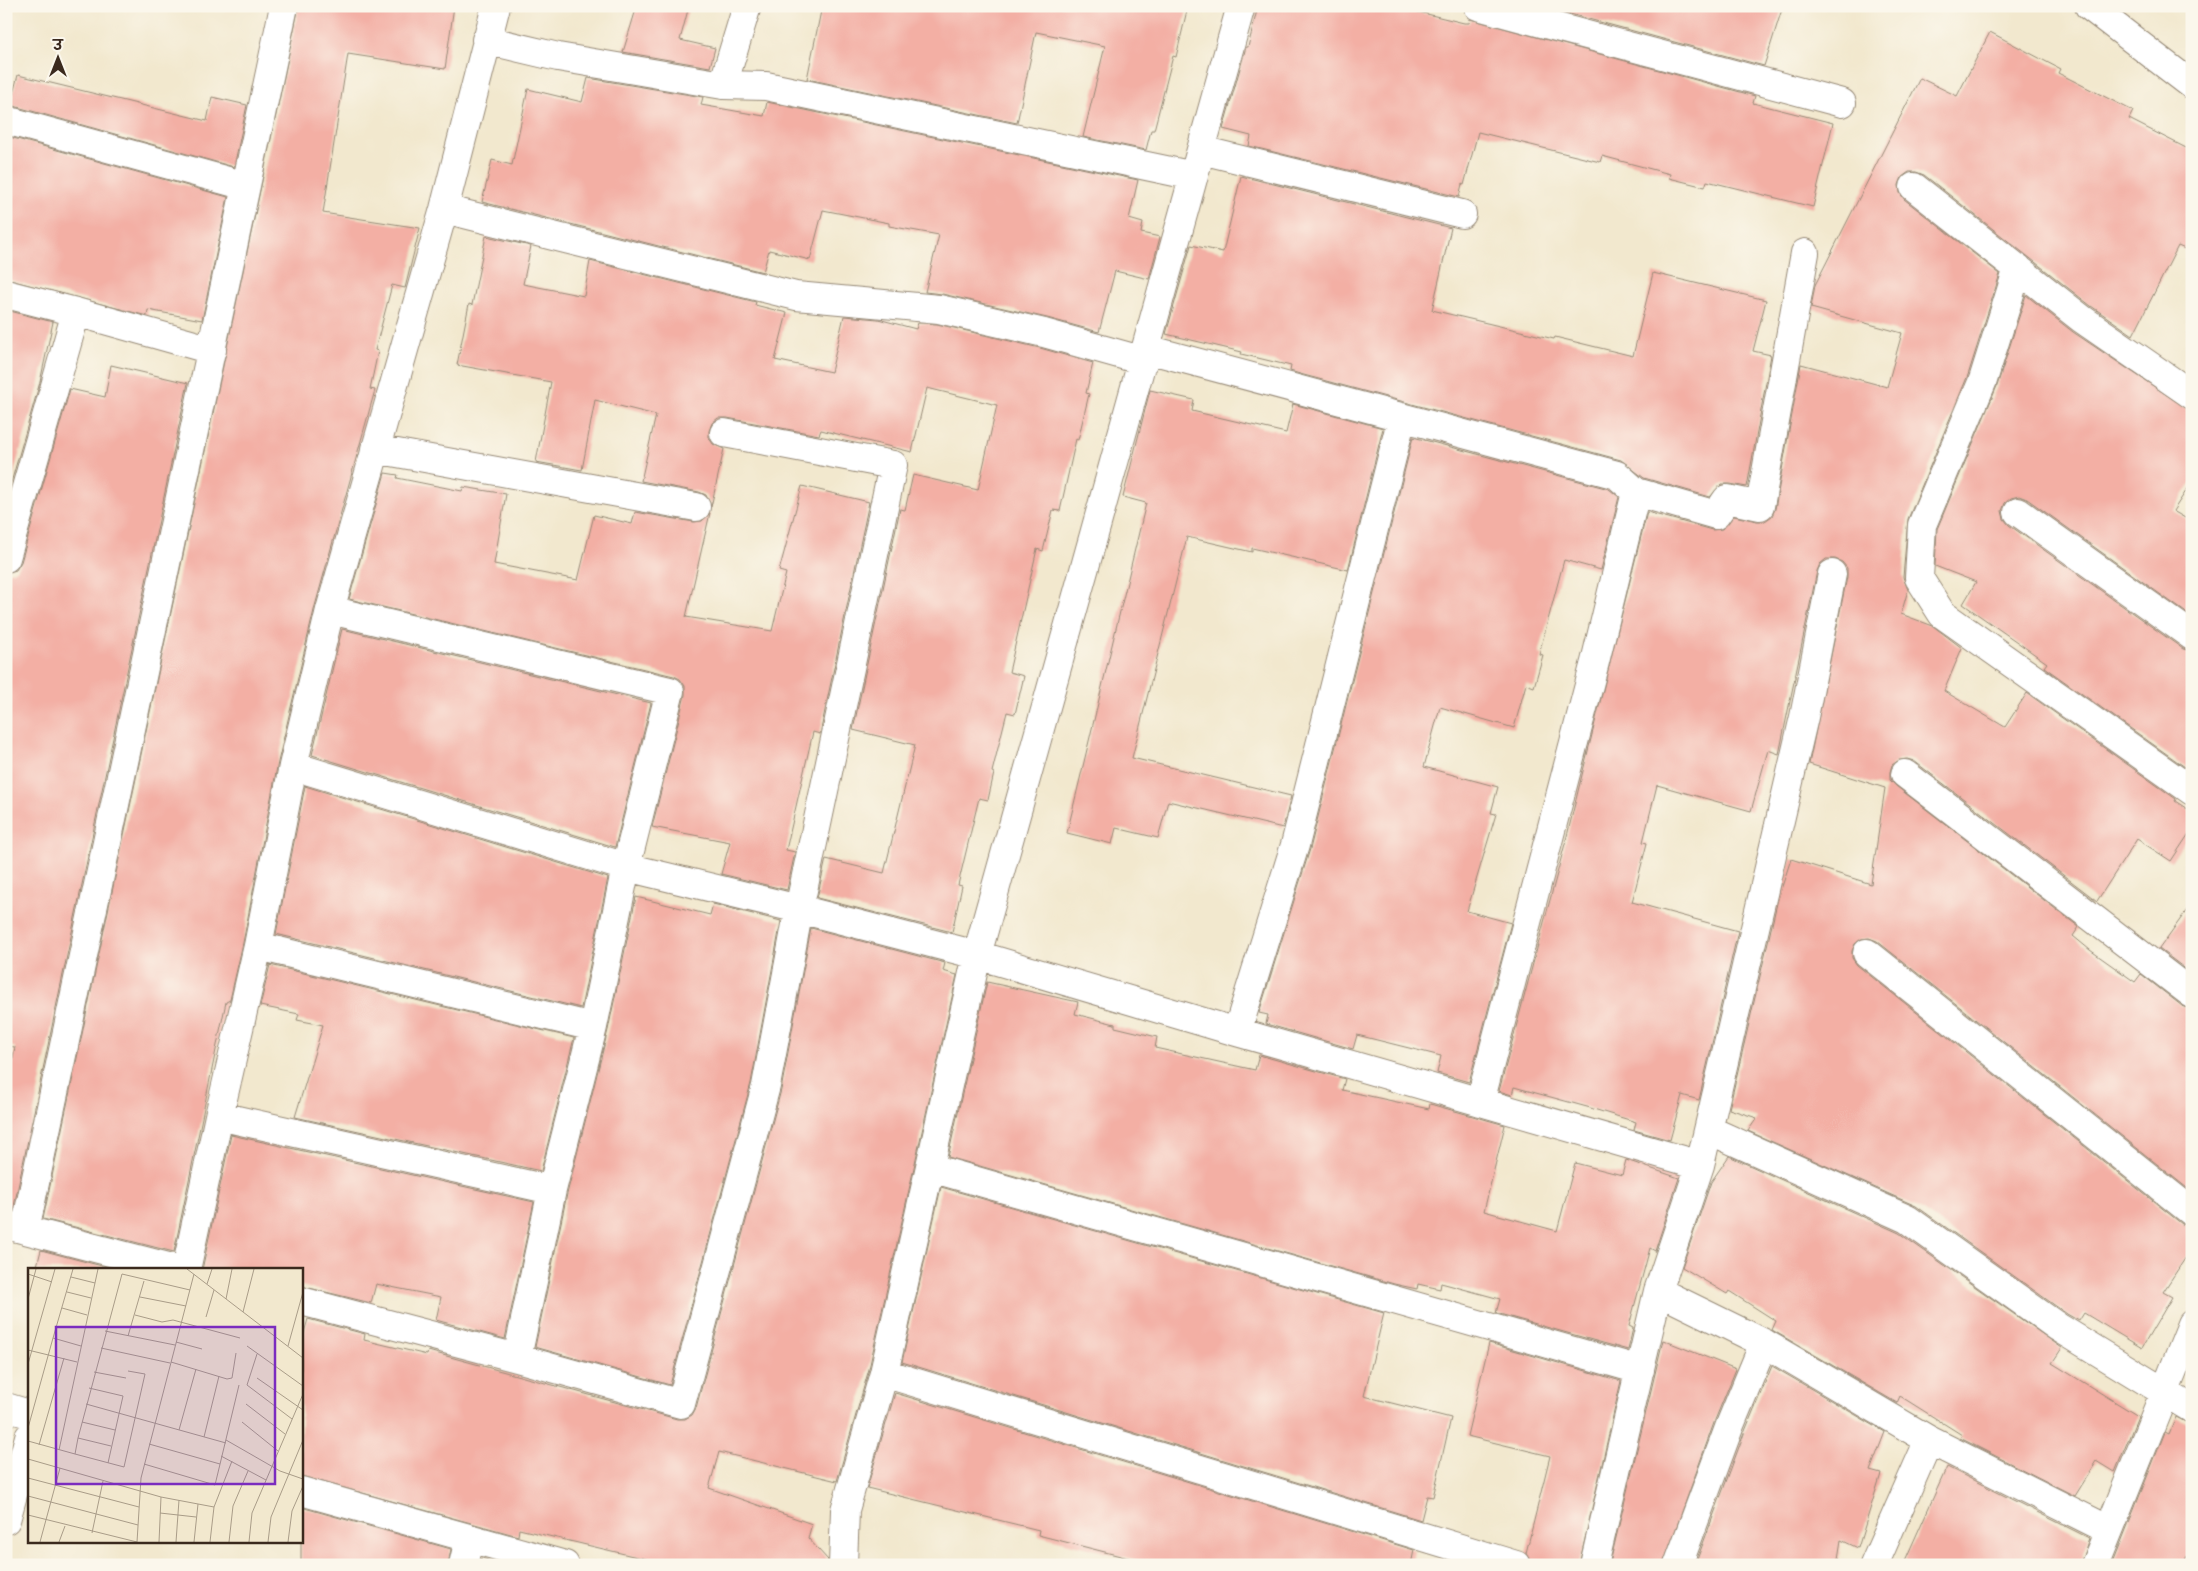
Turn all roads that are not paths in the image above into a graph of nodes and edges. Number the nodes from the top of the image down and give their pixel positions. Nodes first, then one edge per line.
1 (284, 6) edge
2 (496, 6) edge
3 (747, 6) edge
4 (1240, 6) edge
5 (1478, 6) edge
6 (2089, 6) edge
7 (486, 40) junction
8 (722, 85) junction
9 (2192, 85) edge
10 (1842, 103) dead end
11 (6, 120) edge
12 (1201, 150) junction
13 (1194, 176) junction
14 (246, 186) junction
15 (1914, 187) dead end
16 (444, 209) junction
17 (1462, 214) dead end
18 (1805, 253) dead end
19 (2018, 268) junction
20 (6, 294) edge
21 (76, 312) junction
22 (212, 350) junction
23 (1145, 355) junction
24 (2192, 395) edge
25 (1402, 417) junction
26 (724, 433) dead end
27 (375, 449) junction
28 (1636, 492) junction
29 (696, 507) dead end
30 (2018, 512) dead end
31 (6, 558) edge
32 (1832, 574) dead end
33 (330, 610) junction
34 (2192, 636) edge
35 (293, 766) junction
36 (1905, 774) dead end
37 (2192, 792) edge
38 (626, 867) junction
39 (799, 909) junction
40 (258, 946) junction
41 (1867, 953) dead end
42 (977, 955) junction
43 (2192, 994) edge
44 (592, 1027) junction
45 (1237, 1032) junction
46 (1480, 1102) junction
47 (219, 1116) junction
48 (1708, 1130) junction
49 (1700, 1165) junction
50 (931, 1168) junction
51 (552, 1190) junction
52 (2192, 1212) edge
53 (16, 1228) edge
54 (172, 1268) edge
55 (186, 1268) edge
56 (1658, 1291) junction
57 (302, 1301) edge
58 (2192, 1324) edge
59 (1764, 1343) junction
60 (517, 1358) junction
61 (1640, 1370) junction
62 (884, 1373) junction
63 (2164, 1391) junction
64 (6, 1407) edge
65 (2192, 1409) edge
66 (28, 1414) edge
67 (1929, 1440) junction
68 (28, 1441) edge
69 (302, 1491) edge
70 (6, 1520) edge
71 (2109, 1530) junction
72 (466, 1552) edge
73 (565, 1565) edge
74 (843, 1565) edge
75 (1516, 1565) edge
76 (1594, 1565) edge
77 (1678, 1565) edge
78 (1874, 1565) edge
79 (2094, 1565) edge

1 - 14 street
2 - 7 street
3 - 8 street
4 - 12 street
5 - 10 street
6 - 9 street
7 - 8 street
7 - 16 street
8 - 13 street
11 - 14 street
12 - 13 street
12 - 17 street
13 - 23 street
14 - 22 street
15 - 19 street
16 - 23 street
16 - 27 street
18 - 28 street
19 - 24 street
19 - 37 street
20 - 21 street
21 - 22 street
21 - 31 street
22 - 53 street
23 - 25 street
23 - 42 street
25 - 28 street
25 - 45 street
26 - 39 street
27 - 29 street
27 - 33 street
28 - 46 street
30 - 34 street
32 - 48 street
33 - 35 street
33 - 38 street
35 - 38 street
35 - 40 street
36 - 43 street
38 - 39 street
38 - 44 street
39 - 42 street
39 - 60 street
40 - 44 street
40 - 47 street
41 - 52 street
42 - 45 street
42 - 50 street
44 - 51 street
45 - 46 street
46 - 49 street
47 - 51 street
47 - 55 street
48 - 49 street
48 - 63 street
49 - 56 street
50 - 61 street
50 - 62 street
51 - 60 street
53 - 54 street
56 - 59 street
56 - 61 street
57 - 60 street
58 - 63 street
59 - 67 street
59 - 77 street
61 - 76 street
62 - 74 street
62 - 75 street
63 - 65 street
63 - 71 street
64 - 66 street
67 - 71 street
67 - 78 street
68 - 70 street
69 - 72 street
71 - 79 street
72 - 73 street

